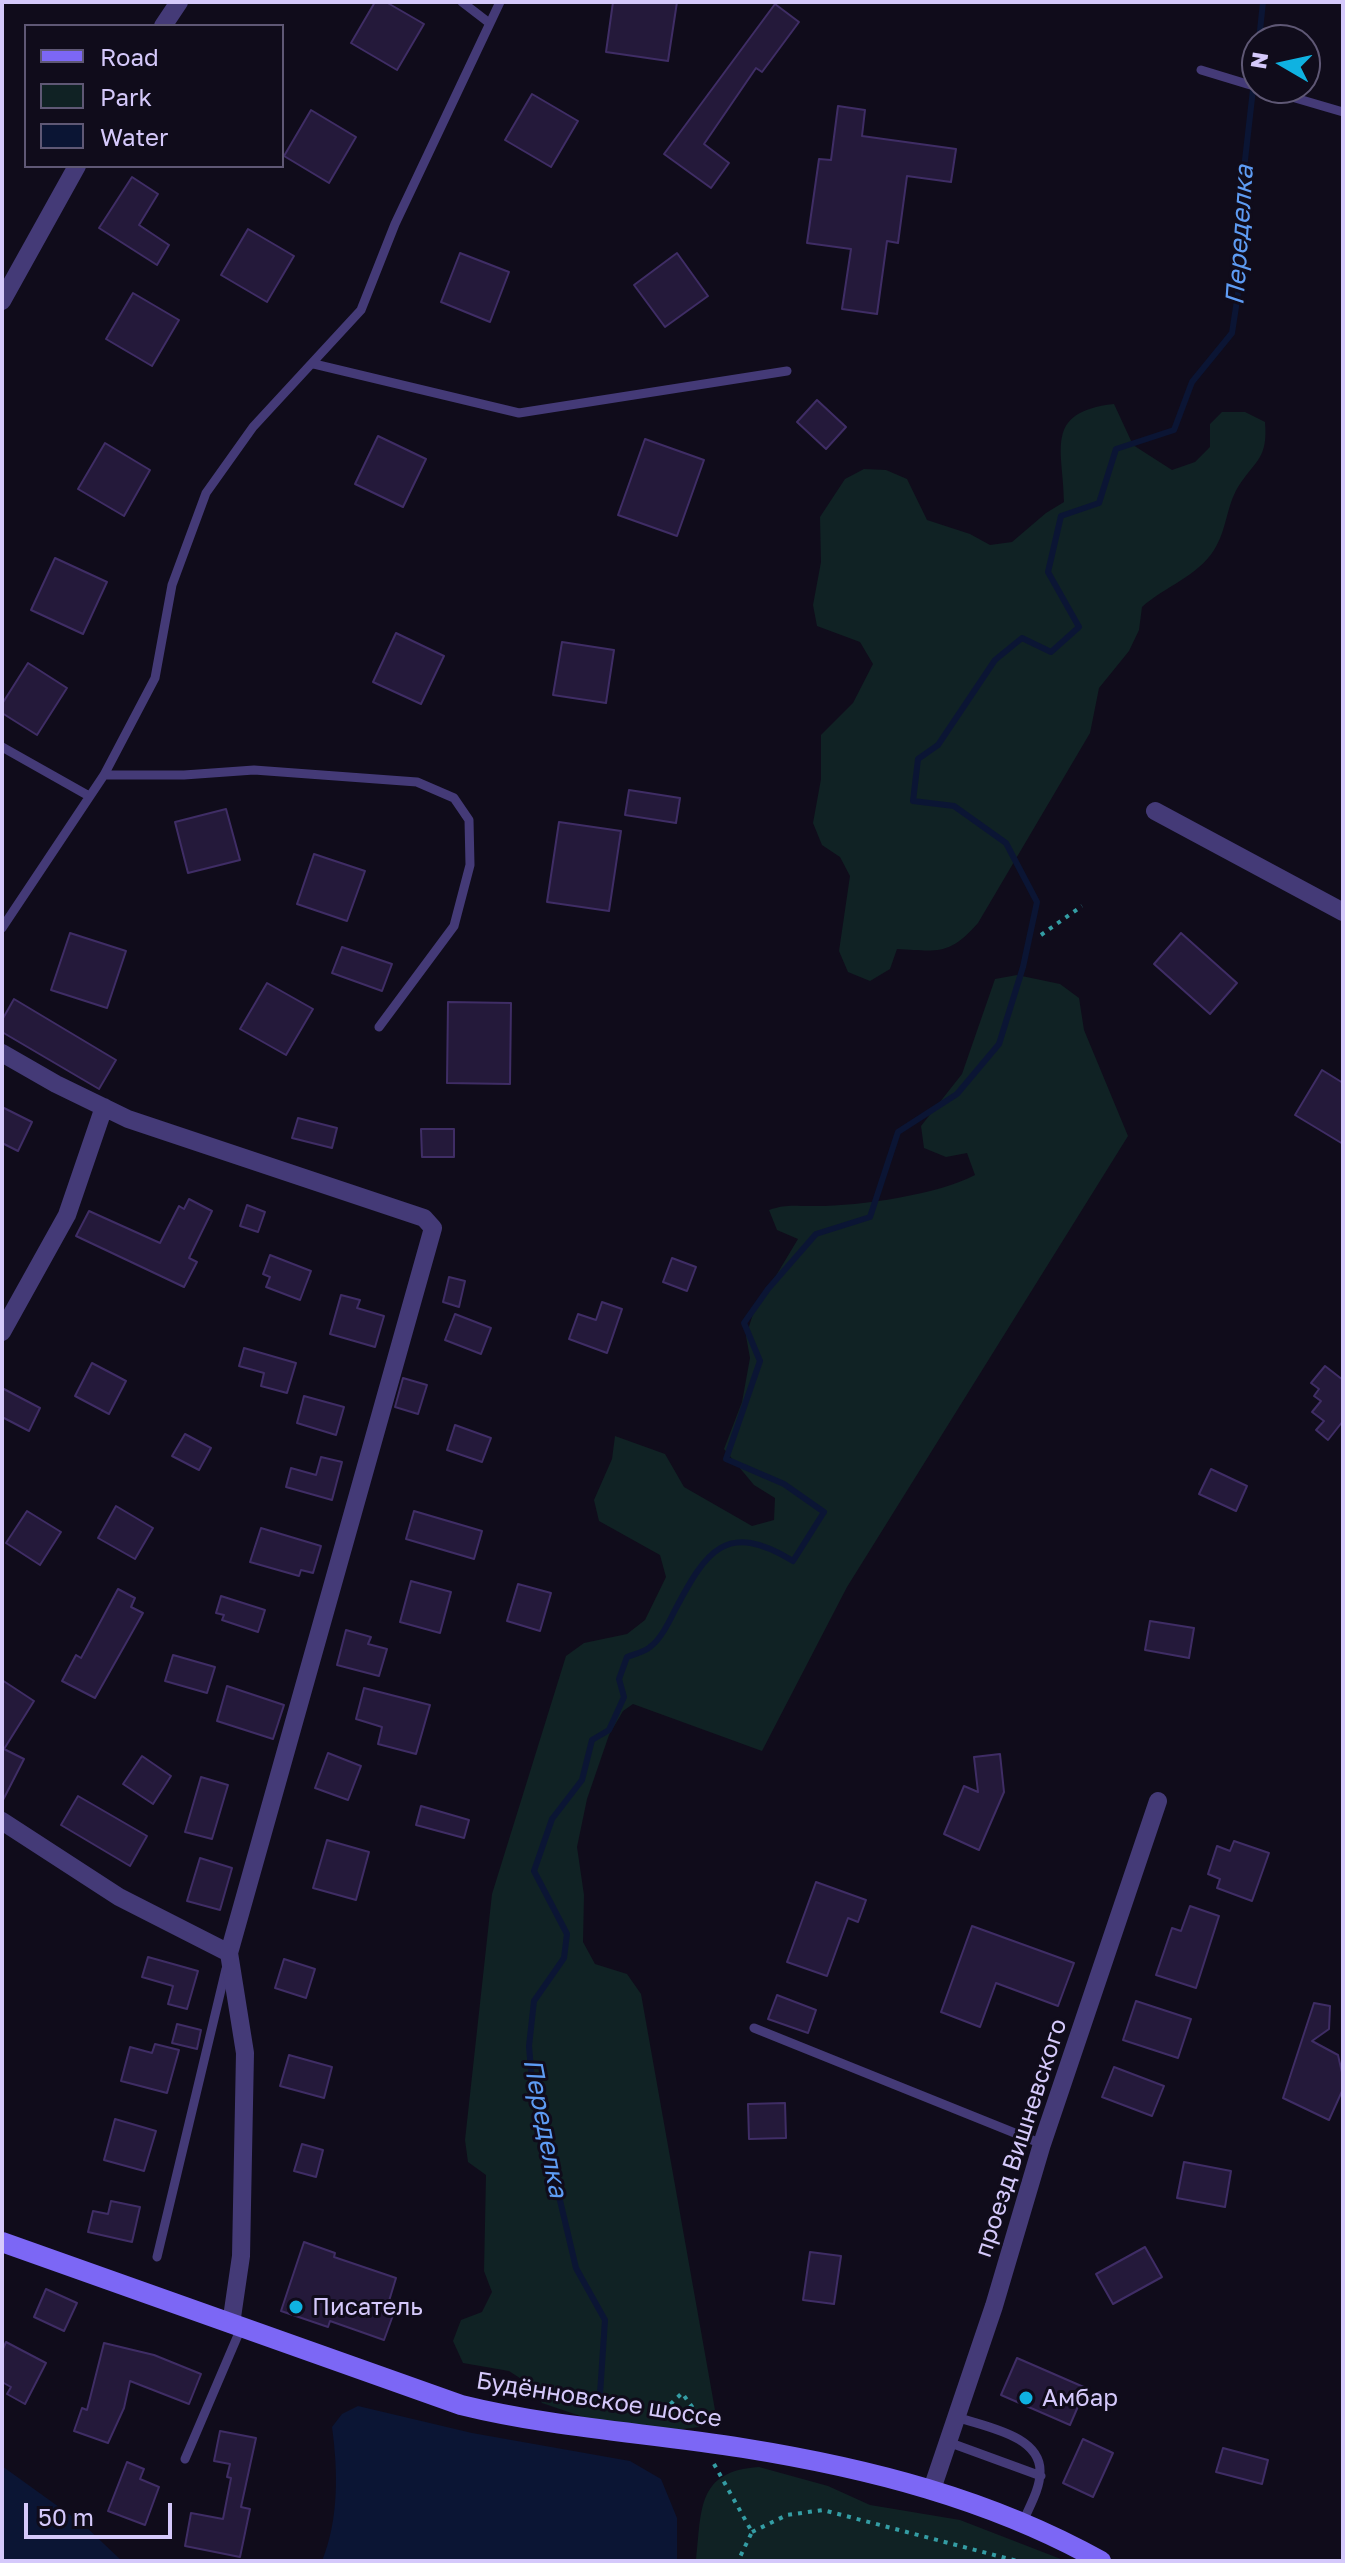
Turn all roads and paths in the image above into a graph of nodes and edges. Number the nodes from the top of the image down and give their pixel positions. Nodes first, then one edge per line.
1 (179, 2) edge
2 (462, 2) edge
3 (500, 2) edge
4 (488, 22) junction
5 (164, 24) edge
6 (1201, 70) dead end
7 (1241, 82) edge
8 (1316, 104) edge
9 (1343, 112) edge
10 (76, 168) edge
11 (2, 301) edge
12 (314, 364) junction
13 (787, 371) dead end
14 (2, 747) edge
15 (104, 775) junction
16 (89, 796) junction
17 (1155, 811) dead end
18 (1082, 906) dead end
19 (12, 909) junction
20 (1343, 912) edge
21 (2, 919) edge
22 (2, 928) edge
23 (1041, 935) dead end
24 (379, 1027) dead end
25 (2, 1053) edge
26 (104, 1107) junction
27 (2, 1332) edge
28 (1158, 1801) dead end
29 (2, 1821) edge
30 (229, 1953) junction
31 (754, 2028) dead end
32 (1042, 2144) junction
33 (2, 2242) edge
34 (157, 2257) dead end
35 (236, 2326) junction
36 (682, 2393) dead end
37 (956, 2417) junction
38 (655, 2420) dead end
39 (948, 2442) junction
40 (710, 2457) dead end
41 (185, 2459) dead end
42 (1041, 2476) junction
43 (932, 2489) junction
44 (1023, 2522) junction
45 (752, 2532) junction
46 (738, 2561) edge
47 (1017, 2561) edge
48 (1101, 2561) edge

1 - 5 street
2 - 4 lane
3 - 4 lane
4 - 12 lane
6 - 7 lane
8 - 9 lane
10 - 11 street
12 - 13 lane
12 - 15 lane
14 - 16 lane
15 - 16 lane
15 - 24 lane
16 - 19 lane
17 - 20 street
18 - 23 path
19 - 21 lane
19 - 22 lane
25 - 26 street
26 - 27 street
26 - 30 street
28 - 32 street, проезд Вишневского
29 - 30 street
30 - 34 lane
30 - 35 street
31 - 32 lane
32 - 37 street, проезд Вишневского
33 - 35 main road, Будённовское шоссе
35 - 41 lane
35 - 43 main road, Будённовское шоссе
36 - 38 path
37 - 39 street, проезд Вишневского
37 - 42 lane
39 - 42 lane
39 - 43 street, проезд Вишневского
40 - 45 path
42 - 44 lane
43 - 44 main road, Будённовское шоссе
44 - 48 main road, Будённовское шоссе
45 - 46 path
45 - 47 path

